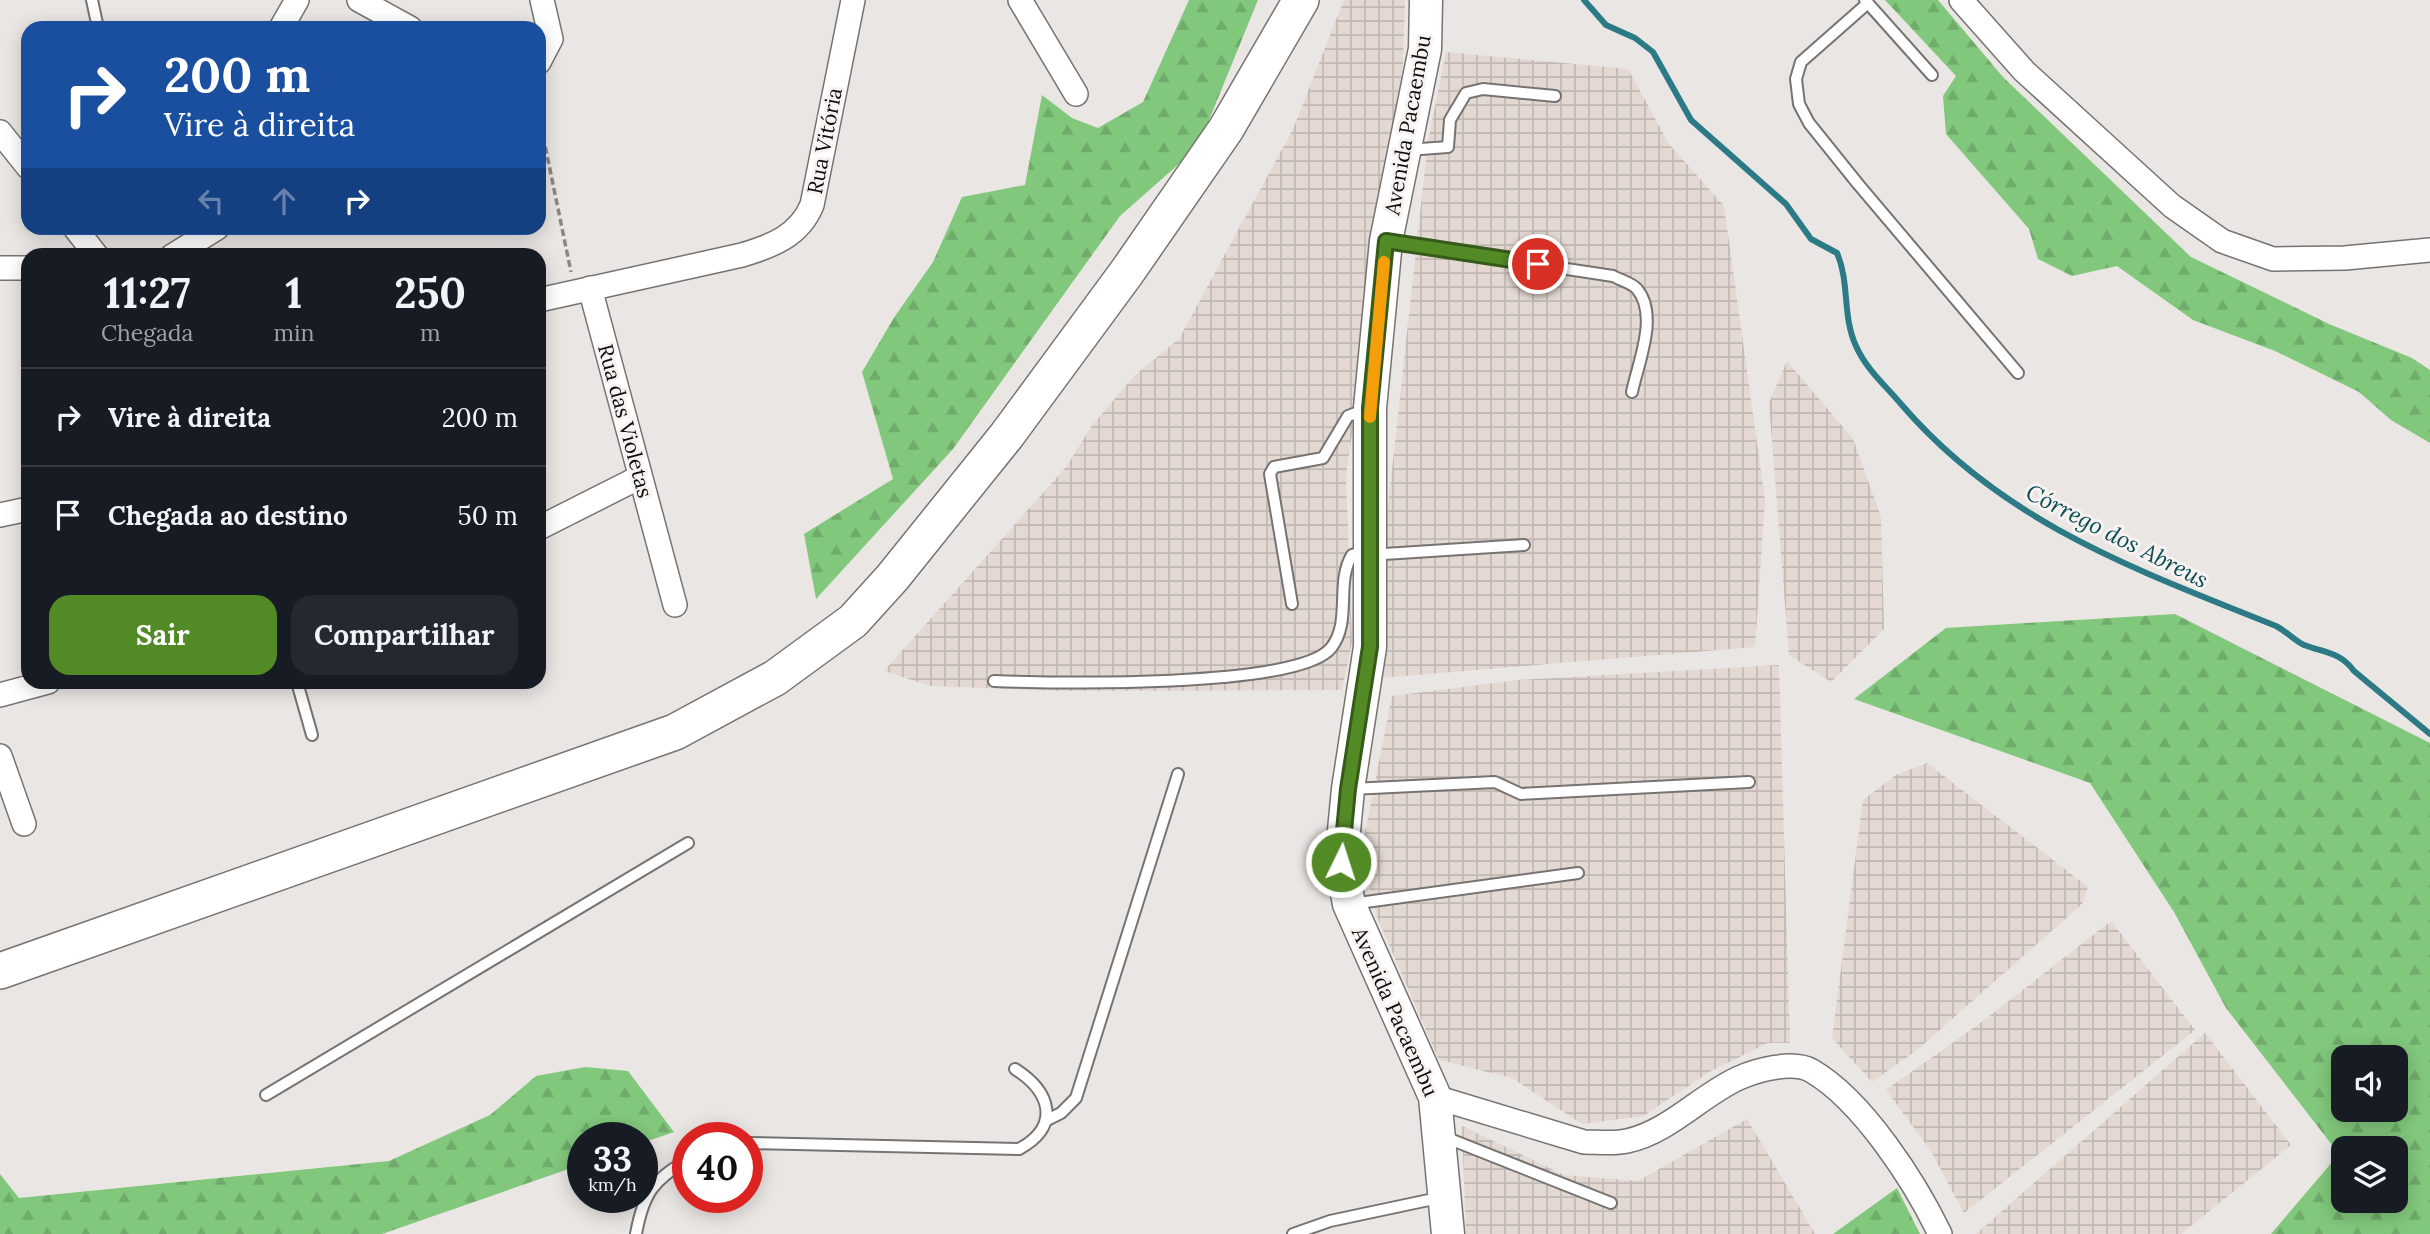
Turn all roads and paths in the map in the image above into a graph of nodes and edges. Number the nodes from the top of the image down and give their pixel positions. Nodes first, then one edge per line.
1 (92, 0) edge
2 (297, 0) edge
3 (359, 0) edge
4 (542, 0) edge
5 (853, 0) edge
6 (1020, 0) edge
7 (1281, 0) edge
8 (1301, 0) edge
9 (1426, 0) edge
10 (1961, 0) edge
11 (1866, 2) edge
12 (96, 21) edge
13 (285, 21) edge
14 (397, 21) edge
15 (546, 49) edge
16 (1266, 56) junction
17 (1932, 75) dead end
18 (1076, 94) dead end
19 (1555, 96) dead end
20 (0, 132) edge
21 (546, 144) edge
22 (1405, 150) junction
23 (21, 158) edge
24 (206, 235) edge
25 (1386, 241) junction
26 (185, 248) edge
27 (2430, 250) edge
28 (0, 268) edge
29 (21, 268) edge
30 (582, 290) junction
31 (546, 298) edge
32 (2018, 373) dead end
33 (1632, 393) dead end
34 (1370, 408) junction
35 (640, 477) junction
36 (21, 510) edge
37 (0, 515) edge
38 (546, 524) edge
39 (1524, 545) dead end
40 (1369, 551) junction
41 (1293, 604) dead end
42 (675, 606) dead end
43 (994, 681) dead end
44 (22, 689) edge
45 (299, 689) edge
46 (0, 695) edge
47 (312, 735) dead end
48 (0, 756) edge
49 (1178, 774) dead end
50 (1749, 782) dead end
51 (1348, 789) junction
52 (24, 824) dead end
53 (688, 843) dead end
54 (1578, 873) dead end
55 (1349, 904) junction
56 (0, 971) edge
57 (1015, 1069) dead end
58 (266, 1095) dead end
59 (1435, 1097) junction
60 (1047, 1119) junction
61 (1439, 1135) junction
62 (763, 1143) edge
63 (672, 1169) edge
64 (1445, 1196) junction
65 (1611, 1203) dead end
66 (636, 1234) edge
67 (1293, 1234) edge
68 (1448, 1234) edge
69 (1940, 1234) edge

1 - 12 lane
2 - 13 street
3 - 14 street
4 - 15 street
5 - 30 street, Rua Vitória
6 - 18 street
7 - 16 main road
8 - 16 main road
9 - 22 street, Avenida Pacaembu
10 - 27 street
11 - 17 lane
11 - 32 lane
16 - 56 main road
19 - 22 lane
20 - 23 street
21 - 30 path
22 - 25 street, Avenida Pacaembu
24 - 26 street
25 - 33 lane
25 - 34 street, Avenida Pacaembu
28 - 29 street
30 - 31 street
30 - 35 street, Rua das Violetas
34 - 40 street, Avenida Pacaembu
34 - 41 lane
35 - 38 street
35 - 42 street, Rua das Violetas
36 - 37 street
39 - 40 lane
40 - 43 lane
40 - 51 street, Avenida Pacaembu
44 - 46 street
45 - 47 lane
48 - 52 street
49 - 60 lane
50 - 51 lane
51 - 55 street, Avenida Pacaembu
53 - 58 lane
54 - 55 lane
55 - 59 street, Avenida Pacaembu
57 - 60 lane
59 - 61 street, Avenida Pacaembu
59 - 69 street
60 - 62 lane
61 - 64 street, Avenida Pacaembu
61 - 65 lane
63 - 66 lane
64 - 67 lane
64 - 68 street, Avenida Pacaembu

